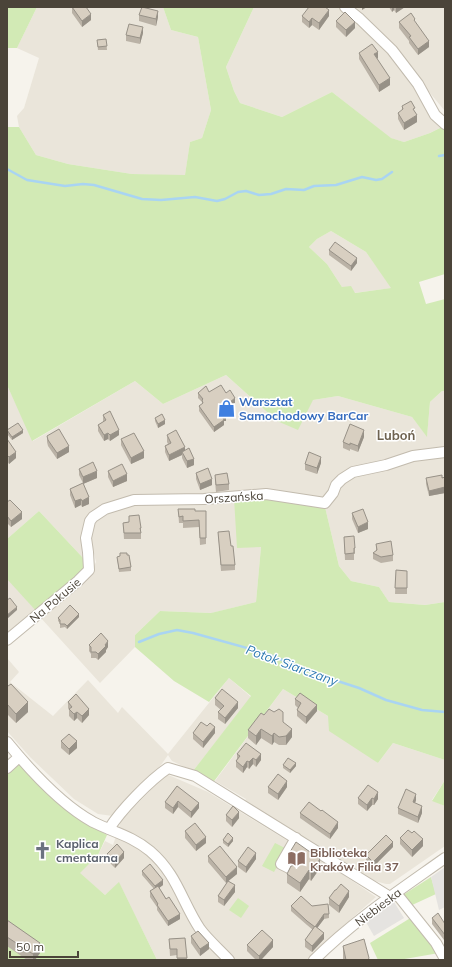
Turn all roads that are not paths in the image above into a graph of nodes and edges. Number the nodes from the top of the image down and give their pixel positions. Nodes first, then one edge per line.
1 (345, 7) edge
2 (445, 124) edge
3 (445, 452) edge
4 (88, 552) joint
5 (7, 640) edge
6 (7, 742) edge
7 (19, 757) junction
8 (7, 768) edge
9 (110, 829) junction
10 (296, 838) junction
11 (445, 858) edge
12 (291, 869) edge
13 (393, 895) junction
14 (445, 959) edge
15 (229, 960) edge
16 (314, 960) edge

1 - 2 street
3 - 4 street, Orszańska
4 - 5 street, Na Pokusie
6 - 7 street
7 - 8 street
7 - 9 street
9 - 10 street
9 - 15 street
10 - 12 street
10 - 13 street
11 - 13 street, Niebieska
13 - 14 street
13 - 16 street, Niebieska

